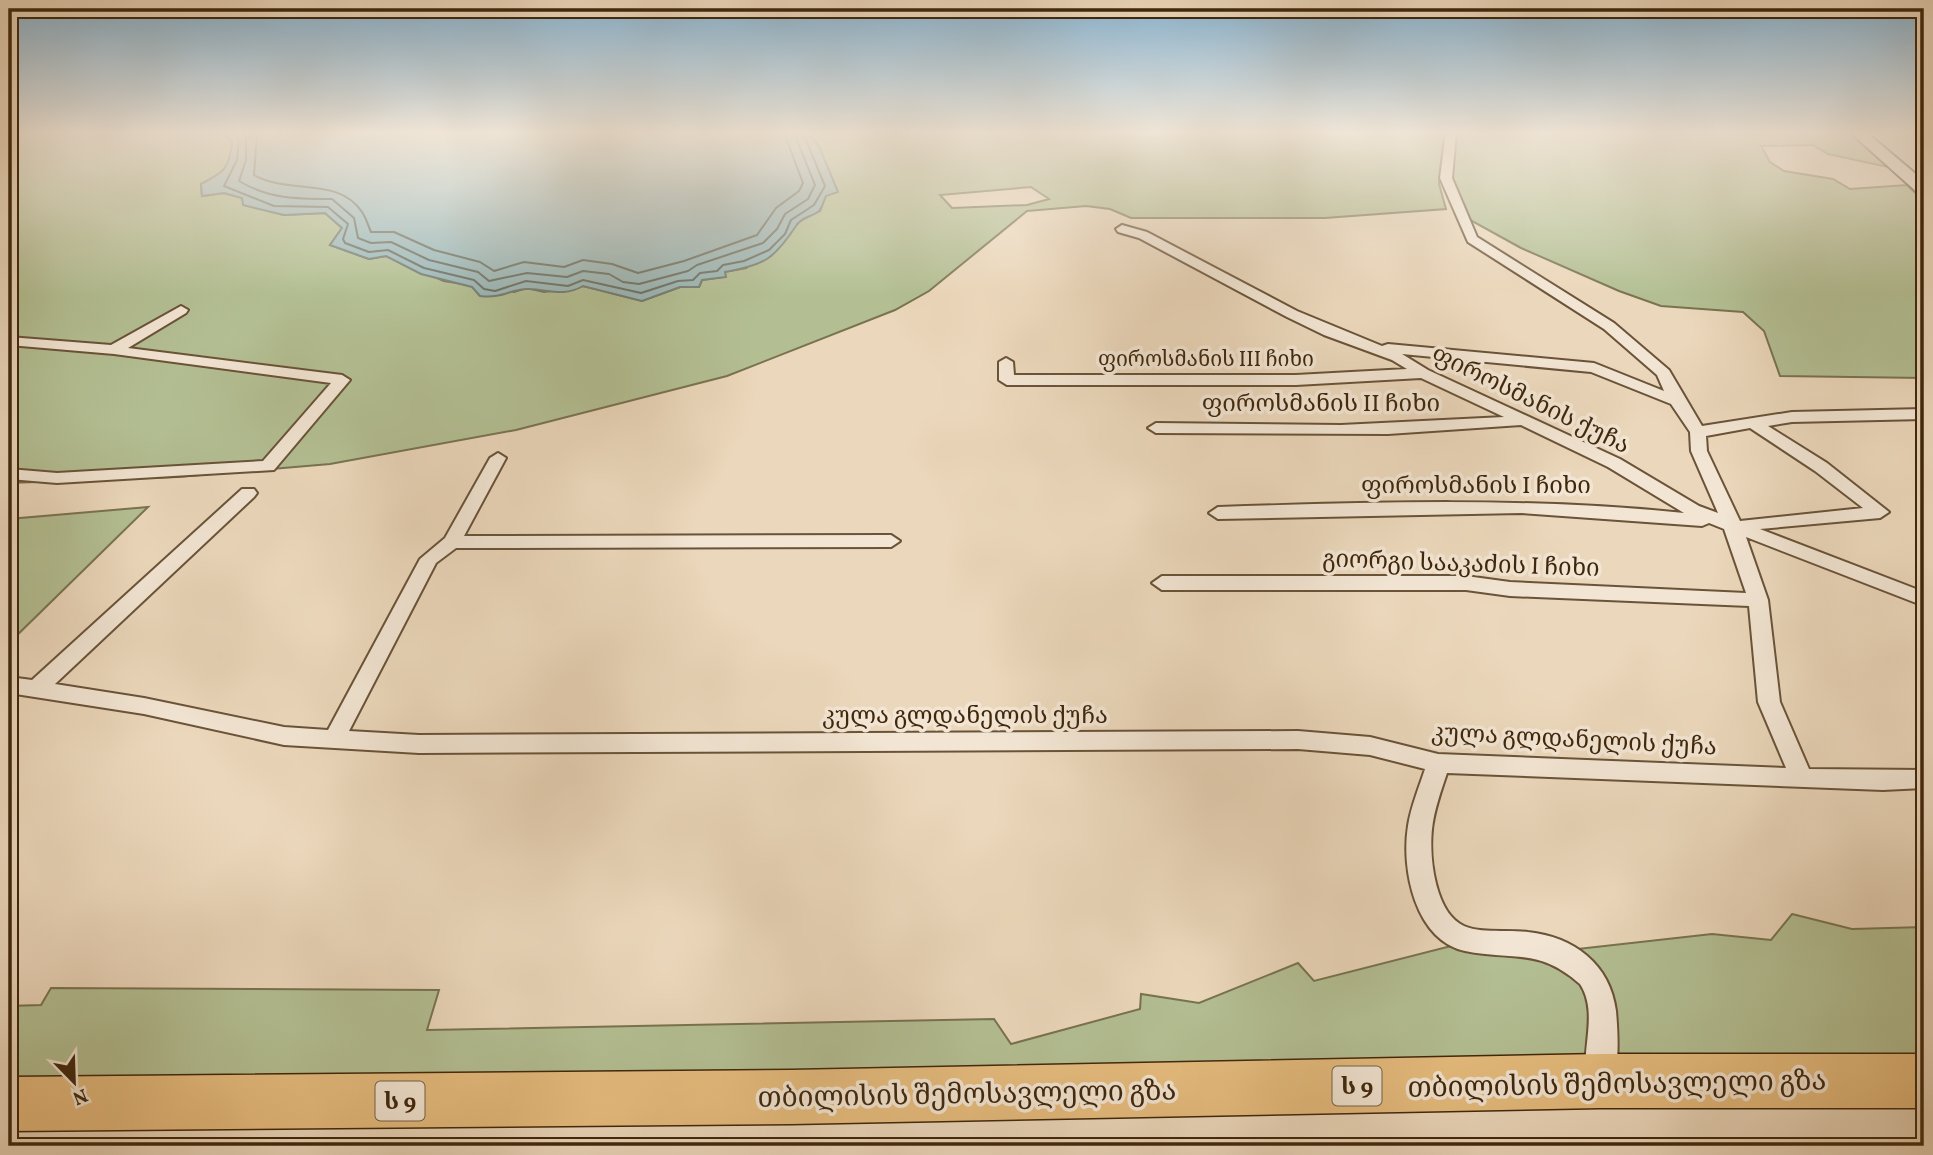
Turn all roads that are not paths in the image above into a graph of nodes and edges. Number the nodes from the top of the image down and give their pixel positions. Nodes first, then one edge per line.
1 (1449, 187) edge
2 (1122, 229) dead end
3 (181, 310) dead end
4 (9, 341) edge
5 (1356, 341) junction
6 (114, 350) junction
7 (1006, 362) dead end
8 (1423, 373) junction
9 (1677, 401) junction
10 (1924, 414) edge
11 (1527, 420) junction
12 (1753, 423) junction
13 (1156, 428) dead end
14 (1698, 432) junction
15 (498, 458) dead end
16 (9, 474) edge
17 (248, 494) dead end
18 (1218, 513) dead end
19 (1732, 524) junction
20 (891, 541) dead end
21 (452, 542) junction
22 (1162, 583) dead end
23 (1924, 599) edge
24 (1758, 600) junction
25 (9, 685) edge
26 (36, 689) junction
27 (334, 739) junction
28 (1438, 763) junction
29 (1801, 776) junction
30 (1924, 779) edge
31 (1600, 1081) junction
32 (1924, 1081) edge
33 (9, 1104) edge

1 - 9 street
2 - 5 street, ფიროსმანის ქუჩა
3 - 6 street
4 - 6 street
5 - 8 street, ფიროსმანის ქუჩა
5 - 9 street
6 - 16 street
7 - 8 street, ფიროსმანის III ჩიხი
8 - 11 street, ფიროსმანის ქუჩა
9 - 14 street
10 - 12 street
11 - 13 street, ფიროსმანის II ჩიხი
11 - 19 street, ფიროსმანის ქუჩა
12 - 14 street
12 - 19 street
14 - 19 street
15 - 21 street
17 - 26 street
18 - 19 street, ფიროსმანის I ჩიხი
19 - 23 street, ფიროსმანის ქუჩა
19 - 24 street
20 - 21 street
21 - 27 street
22 - 24 street, გიორგი სააკაძის I ჩიხი
24 - 29 street
25 - 26 street, კულა გლდანელის ქუჩა
26 - 27 street, კულა გლდანელის ქუჩა
27 - 28 street, კულა გლდანელის ქუჩა
28 - 29 street, კულა გლდანელის ქუჩა
28 - 31 street
29 - 30 street, კულა გლდანელის ქუჩა
31 - 32 highway, თბილისის შემოსავლელი გზა / ს 9
31 - 33 highway, თბილისის შემოსავლელი გზა / ს 9

